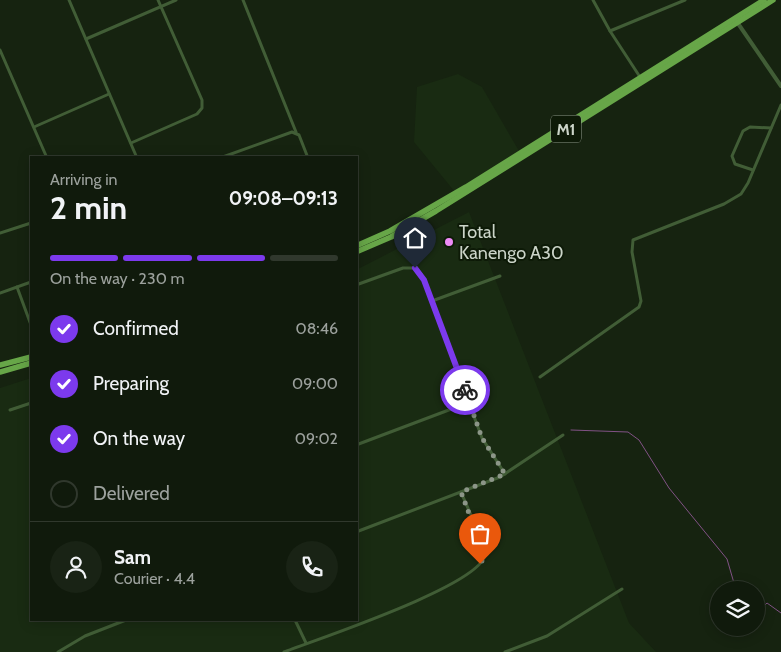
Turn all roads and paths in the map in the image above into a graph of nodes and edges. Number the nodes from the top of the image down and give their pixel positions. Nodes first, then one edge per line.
1 (69, 0) edge
2 (158, 0) edge
3 (176, 0) edge
4 (243, 0) edge
5 (593, 0) edge
6 (685, 0) edge
7 (764, 0) edge
8 (773, 0) edge
9 (161, 6) junction
10 (737, 22) junction
11 (610, 31) junction
12 (86, 39) junction
13 (0, 50) edge
14 (640, 77) junction
15 (781, 86) edge
16 (110, 94) junction
17 (781, 104) edge
18 (34, 127) junction
19 (771, 128) junction
20 (296, 132) junction
21 (131, 143) junction
22 (46, 156) edge
23 (136, 156) edge
24 (226, 156) edge
25 (307, 156) edge
26 (753, 170) junction
27 (30, 223) edge
28 (0, 233) edge
29 (358, 245) edge
30 (358, 251) edge
31 (500, 276) dead end
32 (30, 282) edge
33 (358, 284) edge
34 (17, 287) junction
35 (0, 293) edge
36 (432, 302) junction
37 (30, 322) edge
38 (30, 357) edge
39 (30, 364) edge
40 (0, 365) edge
41 (0, 372) edge
42 (540, 377) dead end
43 (470, 402) junction
44 (30, 403) edge
45 (10, 410) dead end
46 (563, 435) dead end
47 (358, 445) edge
48 (505, 474) junction
49 (461, 492) junction
50 (358, 531) edge
51 (622, 589) dead end
52 (123, 621) edge
53 (295, 621) edge
54 (306, 644) junction
55 (58, 652) edge
56 (284, 652) edge
57 (505, 652) edge

1 - 12 street
2 - 9 street
3 - 9 street
4 - 20 street
5 - 11 street
6 - 11 street
7 - 14 highway, M1
8 - 10 highway, M1
9 - 12 street
9 - 21 street
10 - 15 street
10 - 30 highway, M1
11 - 14 street
12 - 16 street
13 - 18 street
14 - 29 highway, M1
16 - 18 street
16 - 21 street
17 - 19 street
18 - 22 street
19 - 26 street
19 - 26 street
20 - 24 street
20 - 25 street
21 - 23 street
26 - 42 street
27 - 28 street
31 - 36 street
32 - 34 street
33 - 36 street
34 - 35 street
34 - 37 street
36 - 43 street
38 - 40 highway
39 - 41 highway
43 - 47 street
43 - 48 street
44 - 45 street
46 - 48 street
48 - 49 street
49 - 50 street
49 - 54 street
51 - 57 street
52 - 55 street
53 - 54 street
54 - 56 street

